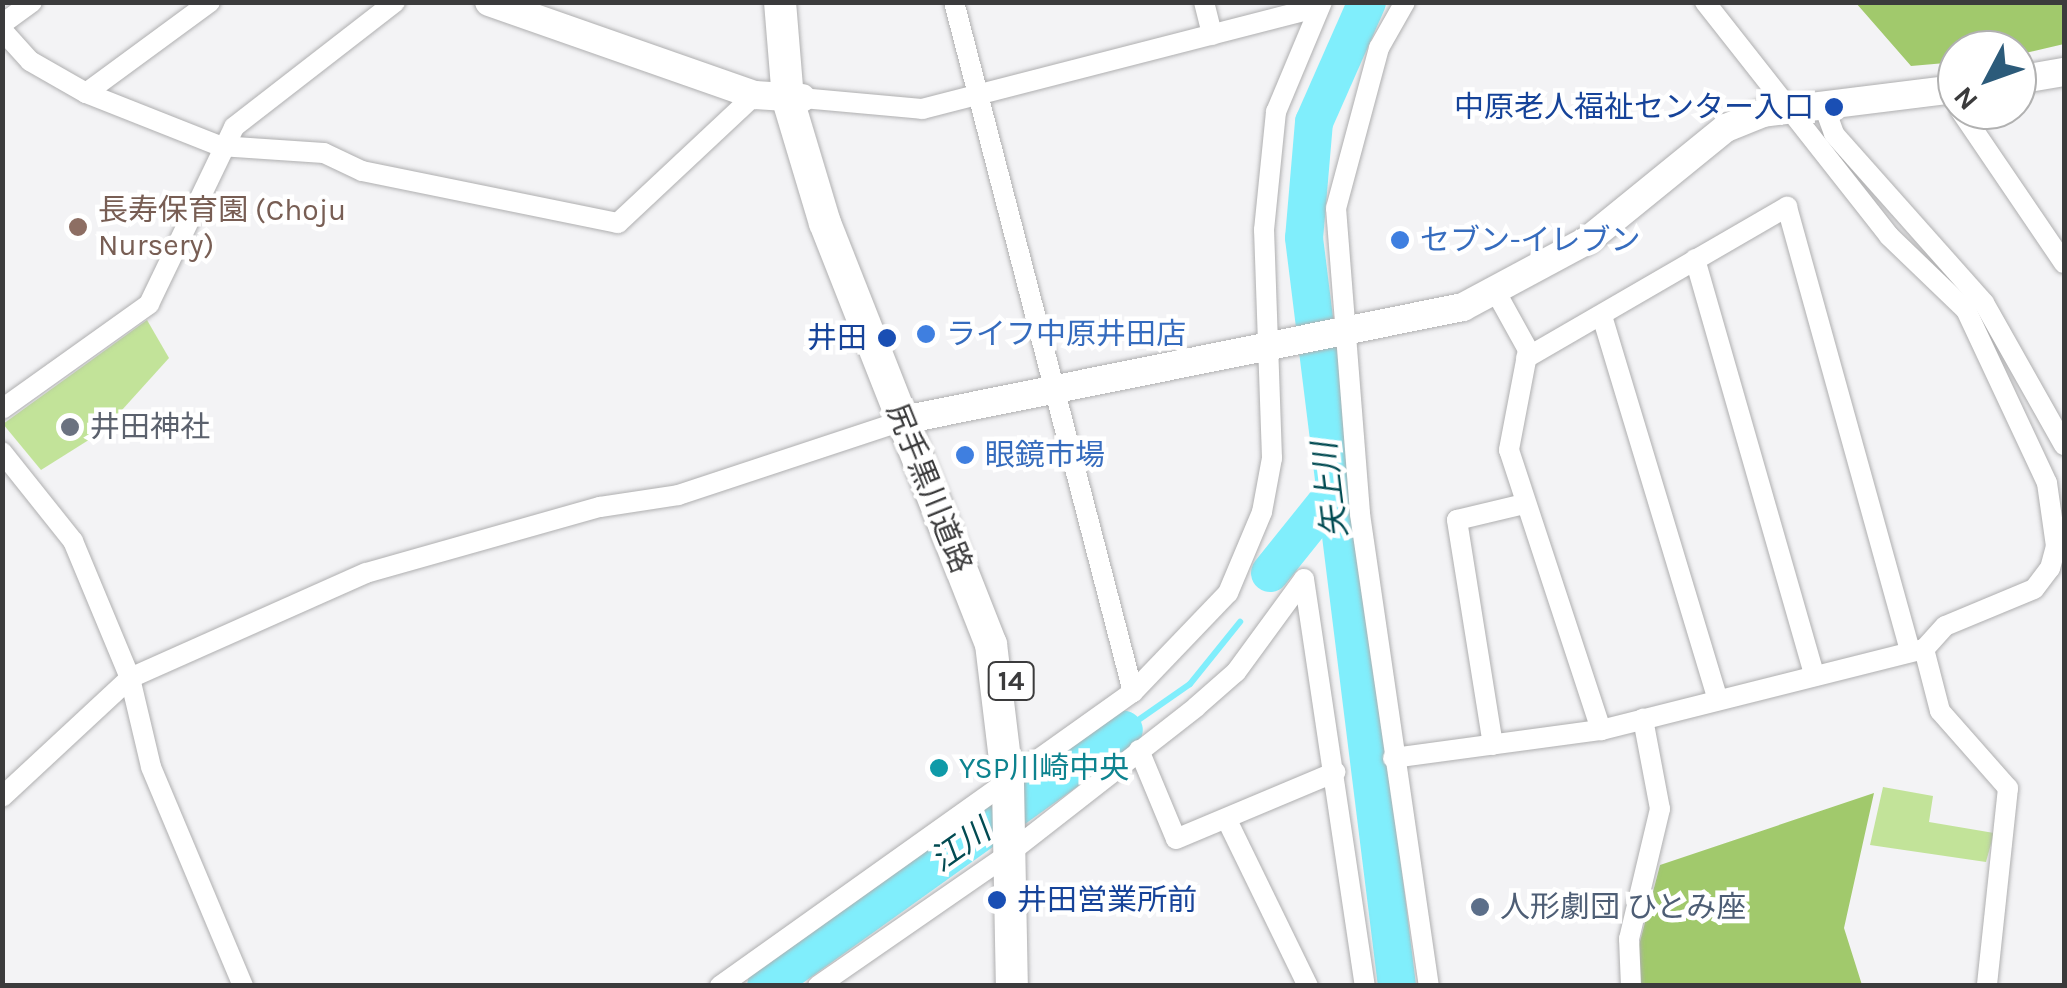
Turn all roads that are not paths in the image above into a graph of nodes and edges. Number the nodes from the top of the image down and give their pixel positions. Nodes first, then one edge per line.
1 (32, 2) edge
2 (210, 2) edge
3 (395, 2) edge
4 (490, 2) edge
5 (780, 2) edge
6 (794, 2) edge
7 (954, 2) edge
8 (1204, 2) edge
9 (1405, 2) edge
10 (1705, 2) edge
11 (1320, 5) edge
12 (2, 27) edge
13 (1212, 36) junction
14 (86, 93) junction
15 (978, 95) junction
16 (782, 98) junction
17 (1937, 100) edge
18 (1824, 106) junction
19 (1788, 110) junction
20 (1976, 130) edge
21 (220, 146) junction
22 (1695, 258) junction
23 (2064, 263) edge
24 (1497, 294) junction
25 (1602, 316) junction
26 (1340, 334) junction
27 (1272, 347) junction
28 (1526, 358) junction
29 (1059, 390) junction
30 (2, 409) edge
31 (907, 419) junction
32 (2064, 445) edge
33 (2, 452) edge
34 (1524, 504) junction
35 (1917, 650) junction
36 (1814, 675) junction
37 (130, 678) junction
38 (1133, 692) junction
39 (1718, 700) junction
40 (1643, 720) junction
41 (1601, 730) junction
42 (1493, 744) junction
43 (1140, 750) junction
44 (1393, 758) junction
45 (1336, 772) junction
46 (1015, 780) junction
47 (2, 797) edge
48 (1228, 820) junction
49 (1016, 848) junction
50 (243, 986) edge
51 (720, 986) edge
52 (818, 986) edge
53 (1012, 986) edge
54 (1025, 986) edge
55 (1308, 986) edge
56 (1365, 986) edge
57 (1429, 986) edge
58 (1631, 986) edge
59 (1987, 986) edge

1 - 12 street
2 - 14 street
3 - 21 street
4 - 16 street
5 - 16 main road, 尻手黒川道路 / 14
6 - 16 main road, 尻手黒川道路 / 14
7 - 15 street
8 - 13 street
9 - 26 street
10 - 19 street
11 - 13 street
11 - 27 street
12 - 14 street
13 - 15 street
14 - 21 street
15 - 16 street
15 - 29 street
16 - 21 street
16 - 31 main road, 尻手黒川道路 / 14
17 - 18 street
18 - 19 street
18 - 32 street
19 - 24 street
19 - 35 street
20 - 23 street
21 - 30 street
22 - 25 street
22 - 35 street
22 - 36 street
24 - 26 street
24 - 28 street
25 - 28 street
25 - 39 street
26 - 27 street
26 - 44 street
27 - 29 street
27 - 38 street
28 - 34 street
29 - 31 street
29 - 38 street
31 - 37 street
31 - 46 main road, 尻手黒川道路 / 14
33 - 37 street
34 - 41 street
34 - 42 street
35 - 36 street
35 - 59 street
36 - 39 street
37 - 47 street
37 - 50 street
38 - 46 street
39 - 40 street
40 - 41 street
40 - 58 street
41 - 42 street
42 - 44 street
43 - 45 street
43 - 48 street
43 - 49 street
44 - 57 street
45 - 48 street
45 - 56 street
46 - 49 main road, 尻手黒川道路 / 14
46 - 51 street
48 - 55 street
49 - 52 street
49 - 53 main road, 尻手黒川道路 / 14
49 - 54 main road, 尻手黒川道路 / 14

